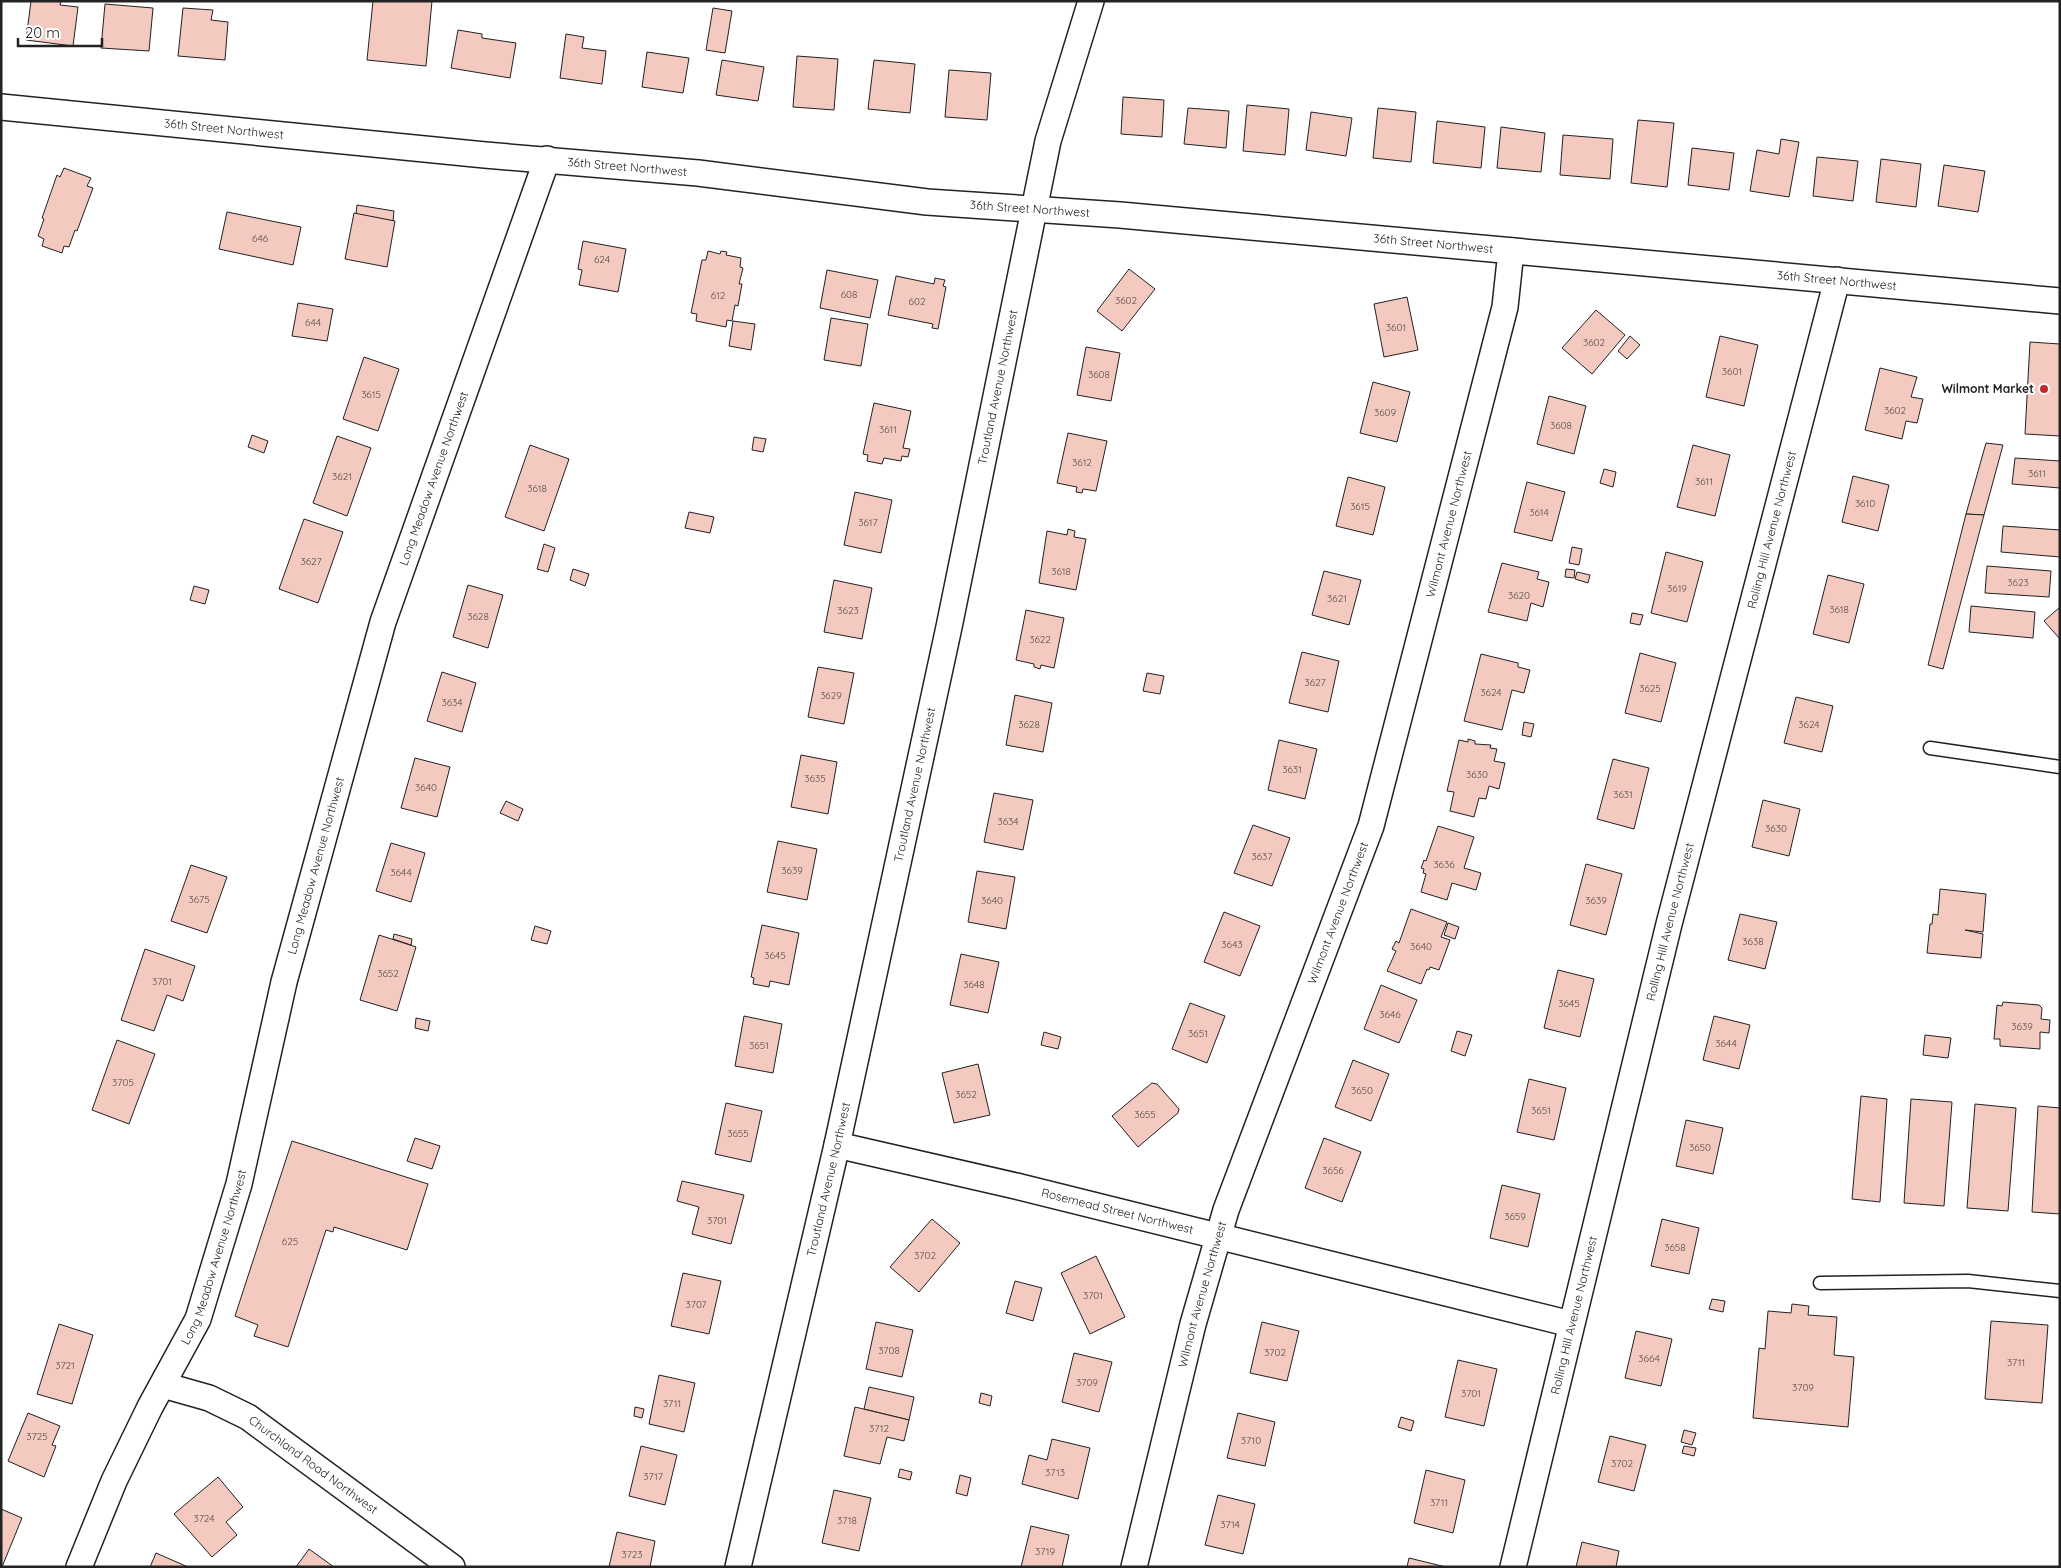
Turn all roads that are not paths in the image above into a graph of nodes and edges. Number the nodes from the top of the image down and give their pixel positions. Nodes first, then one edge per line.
1 (1091, 1) edge
2 (1, 107) edge
3 (547, 159) junction
4 (1033, 209) junction
5 (1511, 251) junction
6 (1837, 280) junction
7 (2060, 301) edge
8 (1930, 748) dead end
9 (2060, 767) edge
10 (837, 1146) junction
11 (1218, 1237) junction
12 (1820, 1284) dead end
13 (2060, 1291) edge
14 (1571, 1324) junction
15 (163, 1385) junction
16 (79, 1567) edge
17 (452, 1567) edge
18 (738, 1567) edge
19 (1134, 1567) edge
20 (1513, 1567) edge

1 - 4 street, Troutland Avenue Northwest
2 - 3 street, 36th Street Northwest
3 - 4 street, 36th Street Northwest
3 - 15 street, Long Meadow Avenue Northwest
4 - 5 street, 36th Street Northwest
4 - 10 street, Troutland Avenue Northwest
5 - 6 street, 36th Street Northwest
5 - 11 street, Wilmont Avenue Northwest
6 - 7 street, 36th Street Northwest
6 - 14 street, Rolling Hill Avenue Northwest
8 - 9 lane
10 - 11 street, Rosemead Street Northwest
10 - 18 street, Troutland Avenue Northwest
11 - 14 street, Rosemead Street Northwest
11 - 19 street, Wilmont Avenue Northwest
12 - 13 lane
14 - 20 street, Rolling Hill Avenue Northwest
15 - 16 street, Long Meadow Avenue Northwest
15 - 17 street, Churchland Road Northwest

